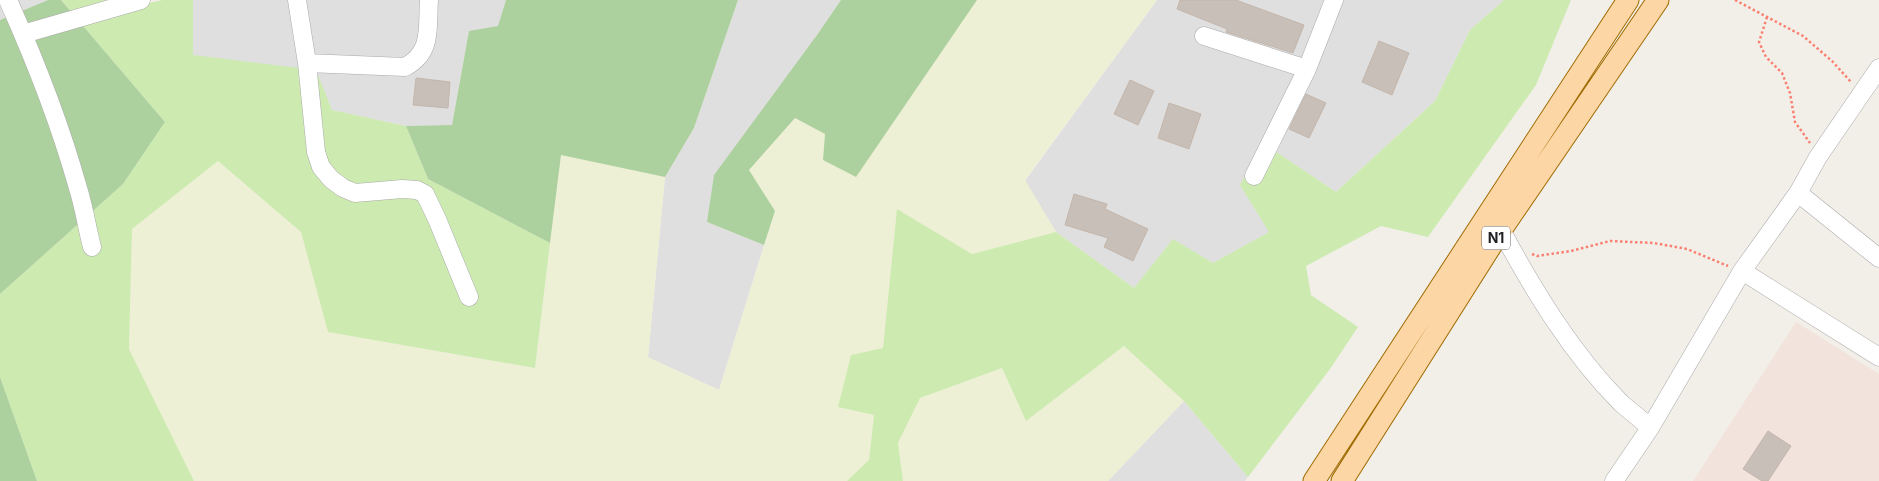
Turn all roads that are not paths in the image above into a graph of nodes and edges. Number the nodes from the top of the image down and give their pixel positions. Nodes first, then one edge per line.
1 (8, 0) edge
2 (141, 0) edge
3 (297, 0) edge
4 (429, 0) edge
5 (1334, 0) edge
6 (1628, 0) edge
7 (1658, 0) edge
8 (0, 4) edge
9 (23, 34) junction
10 (1204, 36) dead end
11 (307, 63) junction
12 (1879, 68) edge
13 (1307, 69) junction
14 (1254, 176) dead end
15 (1798, 193) junction
16 (1505, 238) junction
17 (92, 248) dead end
18 (1879, 258) edge
19 (1742, 272) junction
20 (470, 297) dead end
21 (1879, 357) edge
22 (1650, 428) junction
23 (1314, 481) edge
24 (1342, 481) edge
25 (1614, 481) edge

1 - 8 street
1 - 9 street
2 - 9 street
3 - 11 street
4 - 11 street
5 - 13 street
6 - 23 main road, N1
7 - 16 main road, N1
9 - 17 street
10 - 13 street
11 - 20 street
12 - 15 street
13 - 14 street
15 - 18 street
15 - 19 street
16 - 22 street
16 - 24 main road, N1
19 - 21 street
19 - 22 street
22 - 25 street

